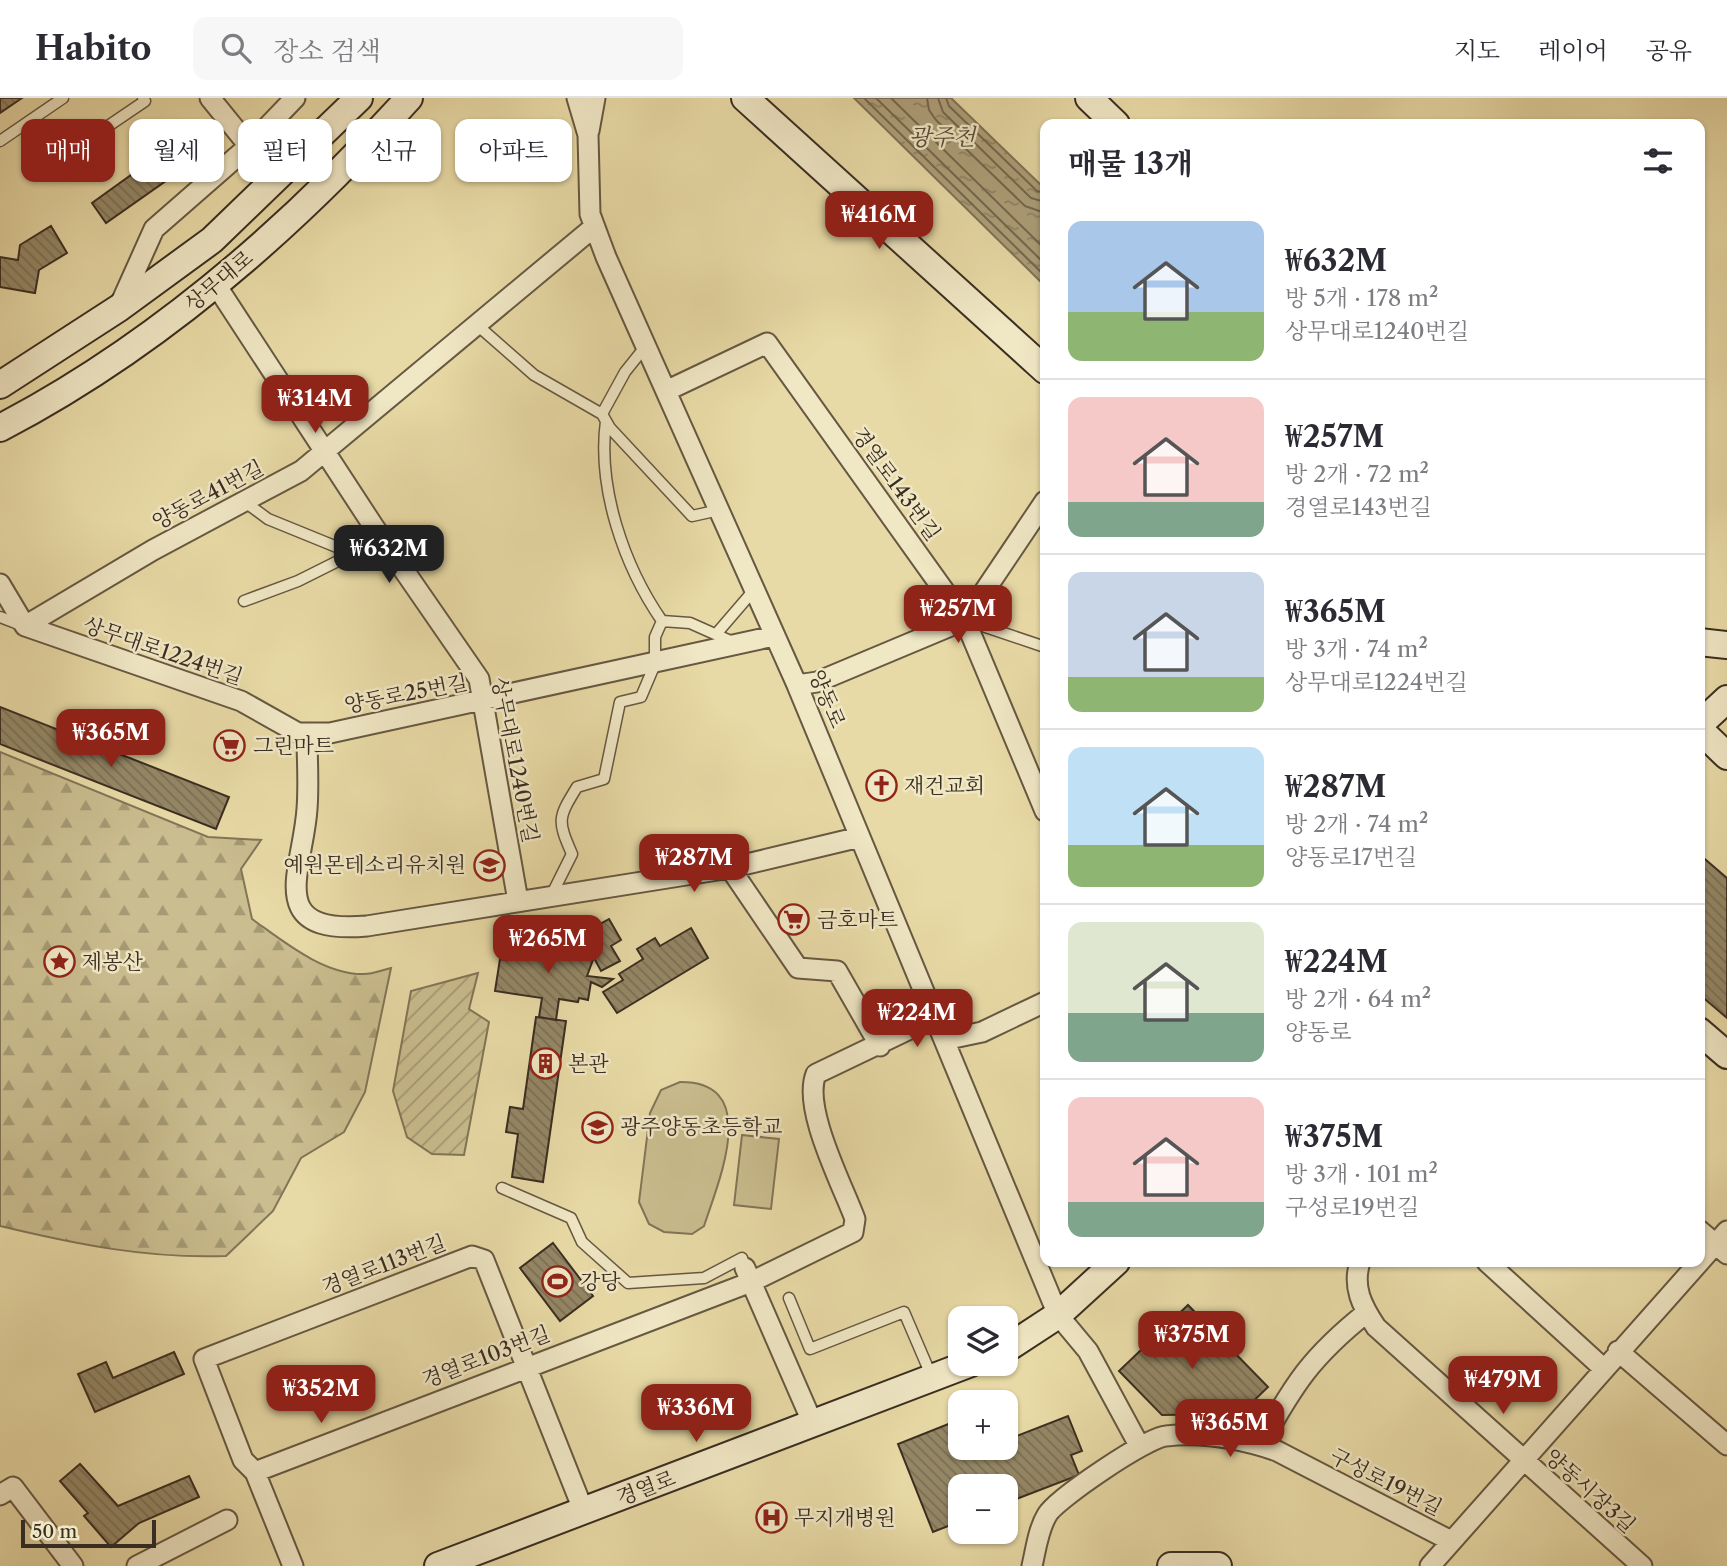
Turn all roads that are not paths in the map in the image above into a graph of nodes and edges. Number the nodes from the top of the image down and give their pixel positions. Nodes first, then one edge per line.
1 (62, 98) edge
2 (143, 98) edge
3 (210, 98) edge
4 (295, 98) edge
5 (359, 98) edge
6 (410, 98) edge
7 (577, 98) edge
8 (595, 98) edge
9 (745, 98) edge
10 (1088, 98) edge
11 (34, 118) junction
12 (275, 119) edge
13 (1111, 119) edge
14 (238, 132) edge
15 (588, 135) junction
16 (0, 141) edge
17 (238, 156) edge
18 (594, 227) junction
19 (216, 285) junction
20 (119, 308) junction
21 (476, 324) junction
22 (645, 347) junction
23 (1040, 365) edge
24 (0, 385) edge
25 (666, 391) junction
26 (604, 418) junction
27 (0, 428) edge
28 (327, 451) junction
29 (244, 502) junction
30 (1040, 508) edge
31 (719, 510) junction
32 (382, 540) junction
33 (354, 554) junction
34 (0, 584) edge
35 (754, 590) junction
36 (244, 600) dead end
37 (0, 617) edge
38 (965, 620) junction
39 (662, 621) junction
40 (25, 626) junction
41 (717, 633) junction
42 (774, 636) junction
43 (1705, 643) edge
44 (737, 644) junction
45 (1040, 644) edge
46 (1727, 645) edge
47 (655, 664) junction
48 (797, 685) junction
49 (1727, 699) edge
50 (484, 702) junction
51 (1705, 721) edge
52 (330, 733) joint
53 (1705, 733) edge
54 (307, 734) junction
55 (1727, 756) edge
56 (1040, 799) edge
57 (860, 837) junction
58 (730, 868) junction
59 (550, 897) junction
60 (518, 901) junction
61 (1040, 1004) edge
62 (935, 1017) junction
63 (1705, 1036) edge
64 (944, 1040) junction
65 (880, 1046) junction
66 (1727, 1055) edge
67 (502, 1188) dead end
68 (1705, 1233) edge
69 (1723, 1243) edge
70 (1705, 1262) edge
71 (1111, 1267) edge
72 (1359, 1267) edge
73 (1492, 1267) edge
74 (1700, 1267) edge
75 (748, 1275) junction
76 (789, 1298) dead end
77 (1366, 1313) junction
78 (1058, 1315) junction
79 (1018, 1341) edge
80 (1618, 1351) junction
81 (526, 1366) junction
82 (1603, 1368) junction
83 (948, 1373) edge
84 (933, 1379) junction
85 (813, 1424) junction
86 (1260, 1445) junction
87 (1727, 1445) edge
88 (1140, 1447) junction
89 (1521, 1460) junction
90 (255, 1472) junction
91 (0, 1495) edge
92 (584, 1512) junction
93 (227, 1520) dead end
94 (1609, 1540) junction
95 (1451, 1541) junction
96 (446, 1565) edge
97 (73, 1566) edge
98 (137, 1566) edge
99 (293, 1566) edge
100 (1032, 1566) edge
101 (1171, 1566) edge
102 (1218, 1566) edge
103 (1430, 1566) edge
104 (1618, 1566) edge
105 (1642, 1566) edge

1 - 11 lane
2 - 11 lane
3 - 14 street
4 - 12 street
5 - 20 street, 상무대로
6 - 19 street, 상무대로
7 - 15 street, 양동로
8 - 15 street
9 - 23 street
10 - 13 street
11 - 16 lane
15 - 18 street, 양동로
17 - 20 street
18 - 21 street, 양동로41번길
18 - 22 street, 양동로
19 - 27 street, 상무대로
19 - 28 street, 상무대로1240번길
20 - 24 street, 상무대로
21 - 26 lane
21 - 28 street, 양동로41번길
22 - 25 street, 양동로
22 - 26 lane
25 - 31 street, 양동로
25 - 38 street, 경열로143번길
26 - 31 lane
26 - 39 lane
28 - 29 street, 양동로41번길
28 - 32 street, 상무대로1240번길
29 - 33 lane
29 - 40 street, 양동로41번길
30 - 38 street
31 - 35 street, 양동로
32 - 33 lane
32 - 50 street, 상무대로1240번길
33 - 36 lane
34 - 40 street
35 - 41 lane
35 - 42 street, 양동로
37 - 40 lane
38 - 45 lane
38 - 48 street
38 - 56 street, 경열로143번길
39 - 41 lane
39 - 47 lane
40 - 54 street, 상무대로1224번길
41 - 44 lane
42 - 44 street, 양동로25번길
42 - 48 street, 양동로
43 - 46 street
44 - 47 street, 양동로25번길
47 - 50 street, 양동로25번길
47 - 59 lane
48 - 57 street, 양동로
49 - 51 street
50 - 52 street, 양동로25번길
50 - 60 street, 상무대로1240번길
52 - 54 street, 상무대로1224번길
53 - 55 street
54 - 60 street
57 - 58 street
57 - 62 street, 양동로
58 - 59 street
58 - 65 street
59 - 60 street
61 - 64 street
62 - 64 street, 양동로
62 - 65 street
63 - 66 street
64 - 78 street, 양동로
65 - 75 street, 경열로103번길
67 - 75 lane
68 - 69 street
69 - 70 street
71 - 78 street
72 - 77 street, 양동시장3길
73 - 82 street
74 - 80 street
75 - 81 street, 경열로103번길
75 - 85 street
76 - 84 lane
77 - 86 street
77 - 89 street, 양동시장3길
78 - 79 street
78 - 88 street
80 - 82 street
80 - 87 street
81 - 90 street, 경열로103번길
81 - 90 street, 경열로113번길
81 - 92 street, 경열로113번길
82 - 89 street
83 - 84 street, 경열로
84 - 85 street, 경열로
85 - 92 street, 경열로
86 - 88 street, 구성로19번길
86 - 95 street, 구성로19번길
88 - 100 street, 구성로19번길
89 - 94 street, 양동시장3길
89 - 95 street
90 - 99 street
91 - 97 street
92 - 96 street, 경열로
93 - 98 street
94 - 104 street
94 - 105 street, 양동시장3길
95 - 103 street
101 - 102 street

